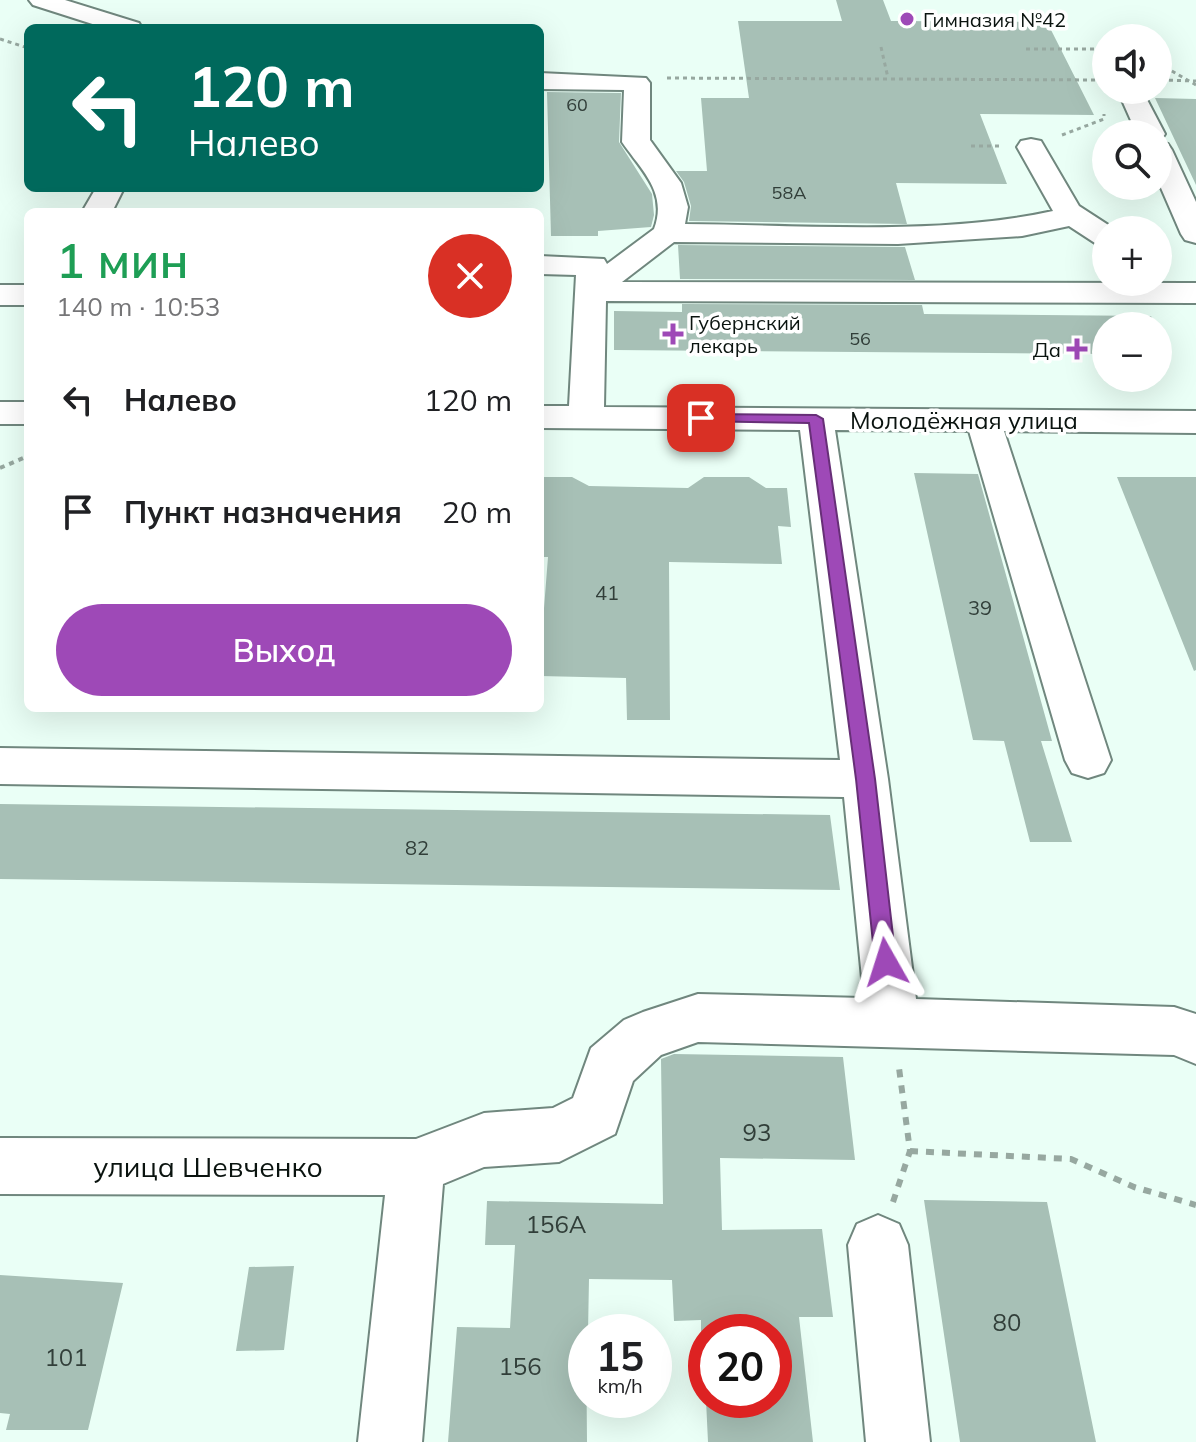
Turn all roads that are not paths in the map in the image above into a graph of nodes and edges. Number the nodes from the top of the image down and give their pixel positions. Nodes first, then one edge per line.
1 (41, 0) edge
2 (117, 24) edge
3 (544, 81) edge
4 (1031, 147) dead end
5 (1172, 181) edge
6 (1068, 212) junction
7 (1092, 228) edge
8 (667, 233) junction
9 (1196, 234) edge
10 (544, 265) edge
11 (1172, 275) edge
12 (1196, 284) edge
13 (590, 291) junction
14 (1196, 293) edge
15 (0, 295) edge
16 (24, 295) edge
17 (0, 413) edge
18 (24, 413) edge
19 (544, 417) edge
20 (586, 417) junction
21 (816, 419) junction
22 (983, 420) junction
23 (1196, 422) edge
24 (1088, 760) dead end
25 (0, 766) edge
26 (865, 779) junction
27 (893, 1023) junction
28 (1189, 1024) edge
29 (0, 1166) edge
30 (416, 1167) junction
31 (878, 1245) road end
32 (390, 1442) edge
33 (898, 1442) edge

1 - 2 street
3 - 8 street
4 - 6 street
5 - 9 street
6 - 7 street
6 - 8 street
8 - 13 street
10 - 13 street
11 - 12 street
13 - 14 street
13 - 20 street
15 - 16 street
17 - 18 street
19 - 20 street, Молодёжная улица
20 - 21 street, Молодёжная улица
21 - 22 street, Молодёжная улица
21 - 26 street
22 - 23 street, Молодёжная улица
22 - 24 street
25 - 26 street
26 - 27 street
27 - 28 street
27 - 30 street
29 - 30 street, улица Шевченко
30 - 32 street
31 - 33 street

